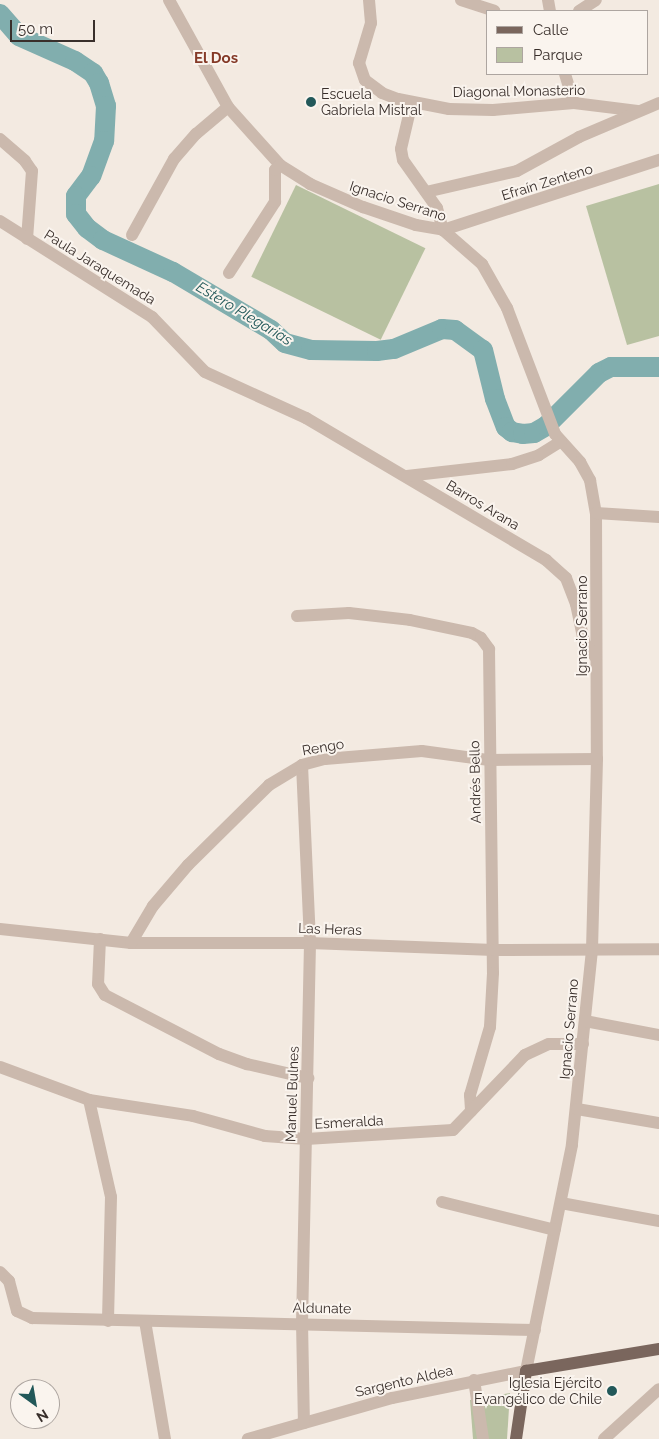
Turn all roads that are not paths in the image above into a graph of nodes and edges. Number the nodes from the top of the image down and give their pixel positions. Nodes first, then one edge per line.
1 (170, 0) edge
2 (369, 0) edge
3 (461, 0) edge
4 (596, 0) edge
5 (491, 10) edge
6 (581, 10) edge
7 (565, 75) edge
8 (412, 102) junction
9 (574, 103) junction
10 (659, 103) edge
11 (228, 107) junction
12 (638, 111) junction
13 (0, 138) edge
14 (659, 160) edge
15 (280, 165) junction
16 (426, 192) junction
17 (0, 220) edge
18 (443, 230) junction
19 (132, 235) dead end
20 (27, 239) junction
21 (229, 274) dead end
22 (306, 418) joint
23 (558, 438) junction
24 (407, 476) junction
25 (596, 513) junction
26 (659, 517) edge
27 (297, 616) dead end
28 (596, 658) junction
29 (597, 759) junction
30 (489, 760) junction
31 (302, 765) junction
32 (0, 929) edge
33 (100, 939) junction
34 (132, 943) junction
35 (310, 943) junction
36 (659, 949) edge
37 (494, 950) junction
38 (592, 950) junction
39 (585, 1021) junction
40 (659, 1035) edge
41 (583, 1044) junction
42 (0, 1067) edge
43 (308, 1078) junction
44 (89, 1100) junction
45 (577, 1109) junction
46 (471, 1111) junction
47 (659, 1123) edge
48 (306, 1139) junction
49 (442, 1202) dead end
50 (561, 1203) junction
51 (659, 1221) edge
52 (555, 1230) junction
53 (0, 1272) edge
54 (108, 1321) junction
55 (145, 1321) junction
56 (302, 1322) junction
57 (535, 1330) junction
58 (659, 1348) edge
59 (526, 1371) junction
60 (474, 1380) junction
61 (659, 1389) edge
62 (304, 1423) junction
63 (165, 1439) edge
64 (248, 1439) edge
65 (483, 1439) edge
66 (516, 1439) edge
67 (604, 1439) edge

1 - 11 street, Ignacio Serrano
2 - 8 street, Diagonal Monasterio
3 - 5 street
4 - 6 street
7 - 9 street
8 - 9 street, Diagonal Monasterio
8 - 16 street
9 - 12 street, Diagonal Monasterio
10 - 12 street
11 - 15 street, Ignacio Serrano
11 - 19 street
12 - 16 street
13 - 20 street
14 - 18 street, Efraín Zenteno
15 - 18 street, Ignacio Serrano
15 - 21 street
16 - 18 street
17 - 20 street, Paula Jaraquemada
18 - 23 street, Ignacio Serrano
20 - 22 street, Paula Jaraquemada
22 - 24 street, Barros Arana
23 - 24 street
23 - 25 street, Ignacio Serrano
24 - 28 street, Barros Arana
25 - 26 street
25 - 28 street, Ignacio Serrano
27 - 30 street, Andrés Bello
28 - 29 street, Ignacio Serrano
29 - 30 street, Rengo
29 - 38 street, Ignacio Serrano
30 - 31 street, Rengo
30 - 37 street, Andrés Bello
31 - 34 street, Rengo
31 - 35 street, Manuel Bulnes
32 - 33 street, Las Heras
33 - 34 street, Las Heras
33 - 43 street
34 - 35 street, Las Heras
35 - 37 street, Las Heras
35 - 43 street, Manuel Bulnes
36 - 38 street, Las Heras
37 - 38 street, Las Heras
37 - 46 street, Andrés Bello
38 - 39 street, Ignacio Serrano
39 - 40 street
39 - 41 street, Ignacio Serrano
41 - 45 street, Ignacio Serrano
41 - 46 street, Esmeralda
42 - 44 street, Esmeralda
43 - 48 street, Manuel Bulnes
44 - 48 street, Esmeralda
44 - 54 street
45 - 47 street
45 - 50 street, Ignacio Serrano
46 - 48 street, Esmeralda
48 - 56 street, Manuel Bulnes
49 - 52 street
50 - 51 street
50 - 52 street, Ignacio Serrano
52 - 57 street, Ignacio Serrano
53 - 54 street, Aldunate
54 - 55 street, Aldunate
55 - 56 street, Aldunate
55 - 63 street
56 - 57 street, Aldunate
56 - 62 street, Manuel Bulnes
57 - 59 street, Ignacio Serrano
58 - 59 main road, Sargento Aldea
59 - 60 street, Sargento Aldea
59 - 66 main road, Ignacio Serrano
60 - 62 street, Sargento Aldea
60 - 65 street
61 - 67 street
62 - 64 street, Sargento Aldea

